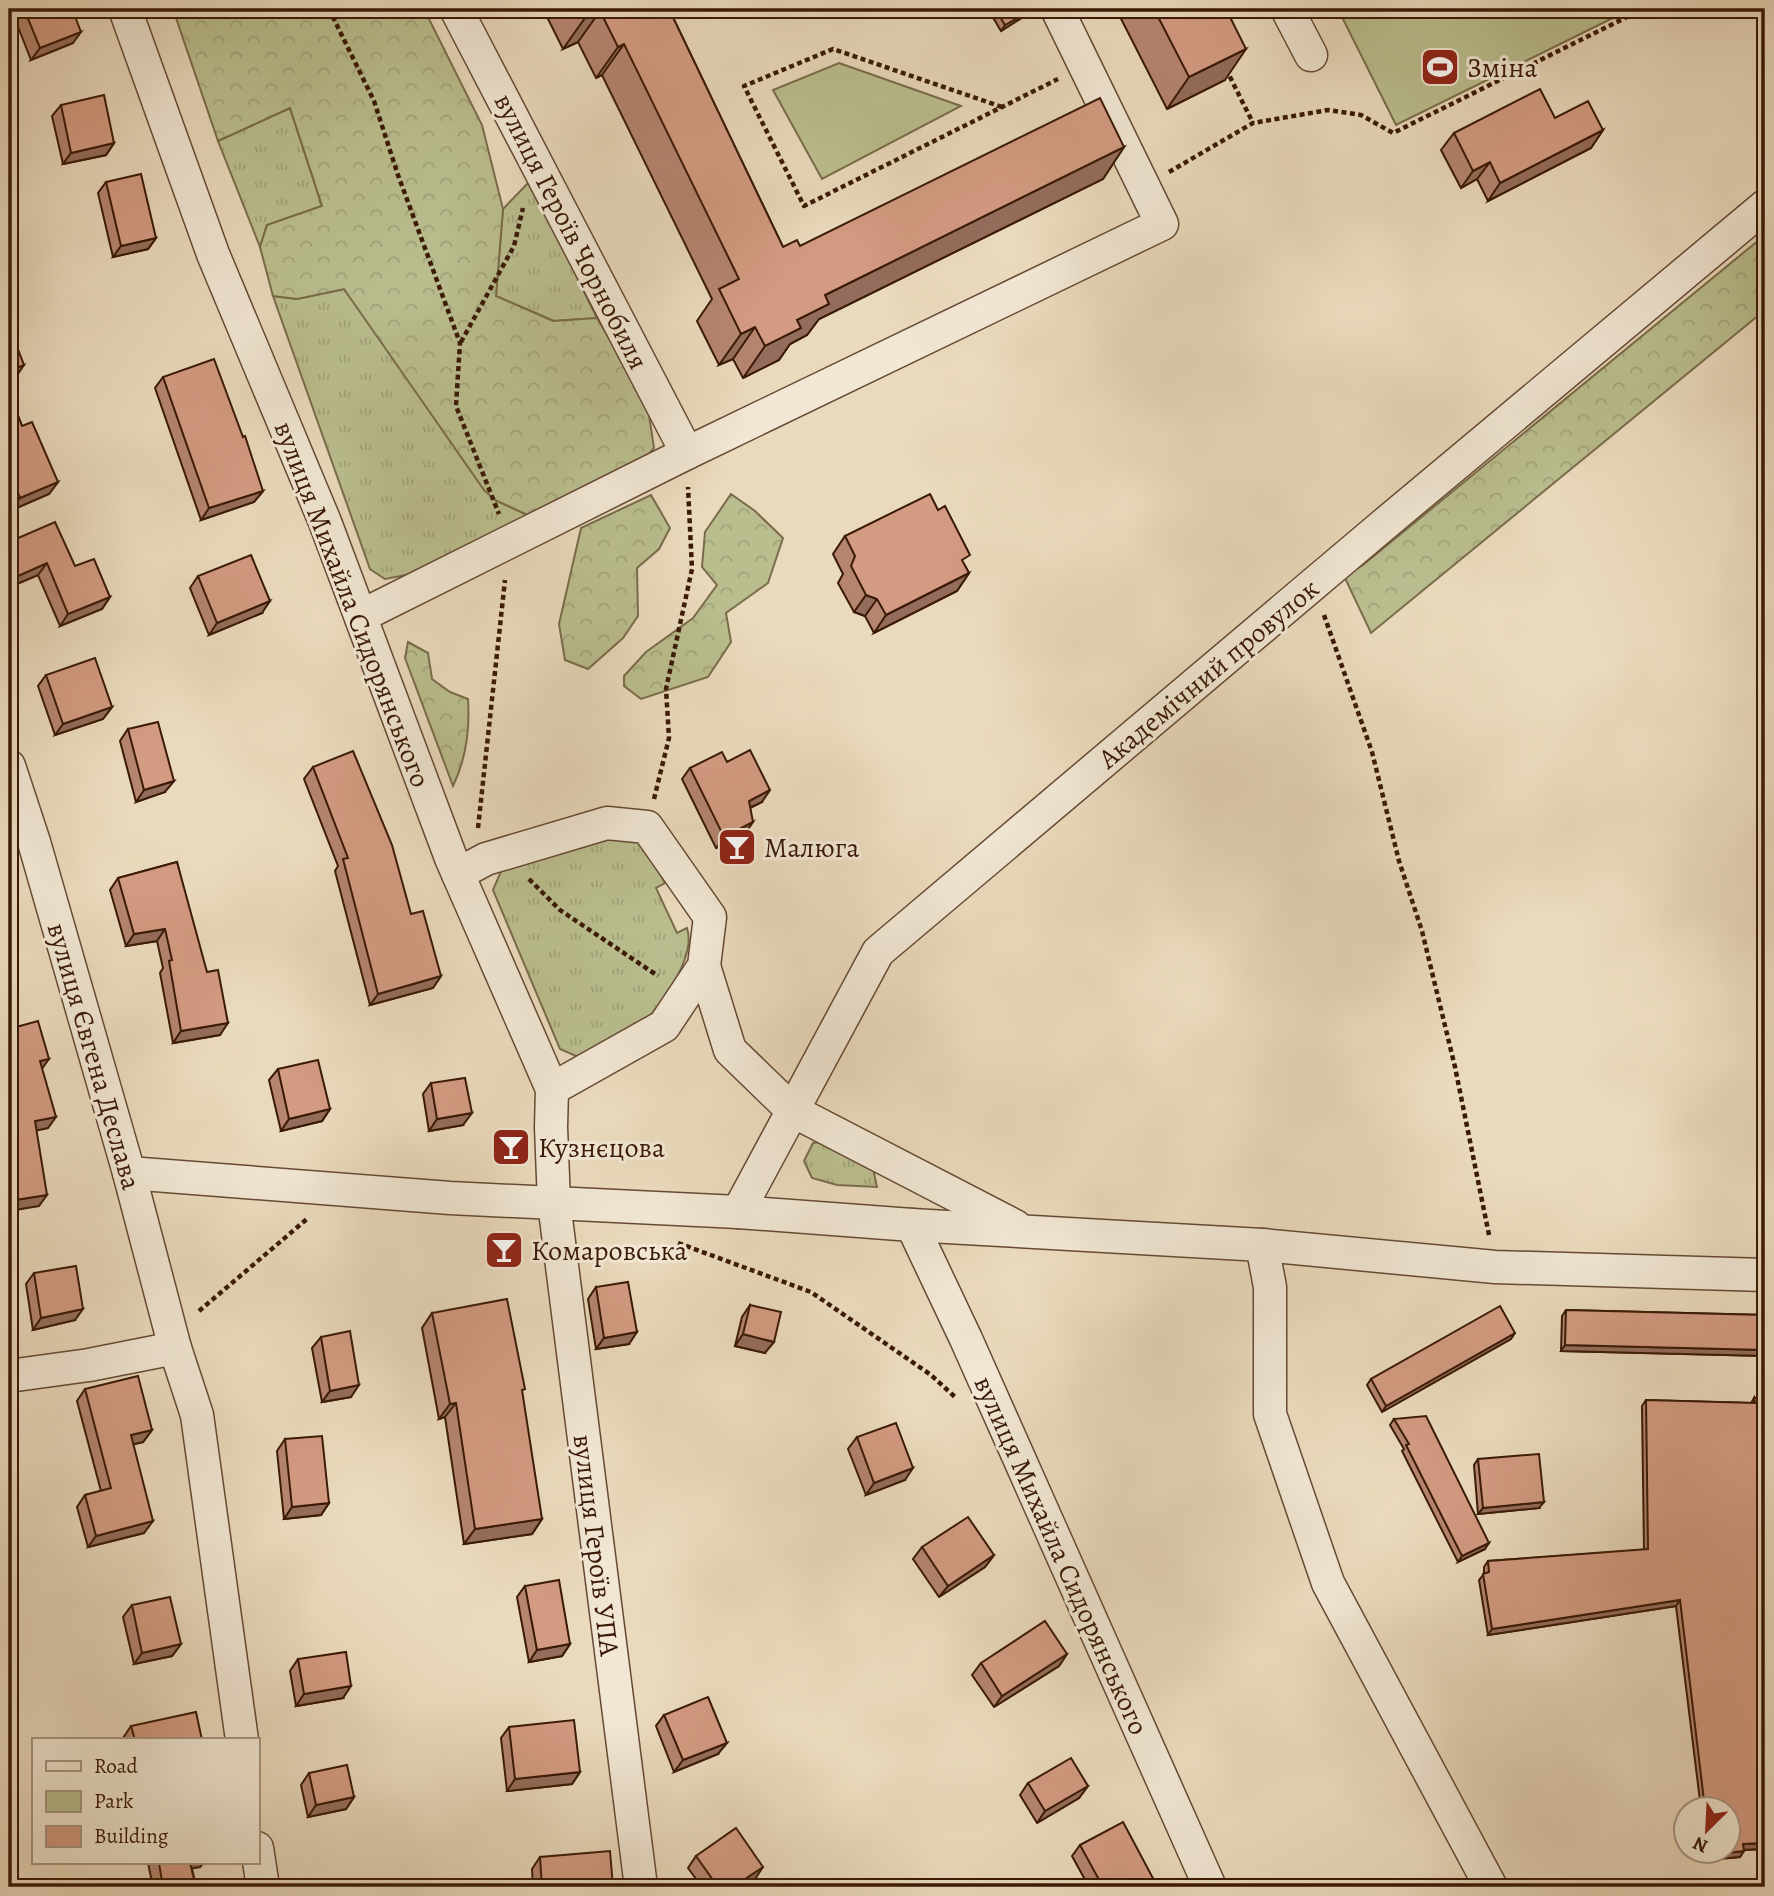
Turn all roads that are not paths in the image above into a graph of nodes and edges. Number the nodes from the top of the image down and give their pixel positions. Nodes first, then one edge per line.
1 (125, 9) edge
2 (456, 9) edge
3 (1057, 9) edge
4 (1286, 9) edge
5 (1311, 55) dead end
6 (1765, 206) edge
7 (687, 453) junction
8 (361, 616) junction
9 (9, 766) edge
10 (458, 874) junction
11 (704, 966) junction
12 (552, 1089) junction
13 (793, 1111) junction
14 (129, 1174) junction
15 (554, 1203) junction
16 (738, 1212) junction
17 (912, 1225) junction
18 (1026, 1231) junction
19 (1262, 1245) junction
20 (1765, 1275) edge
21 (173, 1341) junction
22 (9, 1376) edge
23 (242, 1738) edge
24 (259, 1861) edge
25 (263, 1887) edge
26 (641, 1887) edge
27 (1210, 1887) edge
28 (1491, 1887) edge

1 - 8 street, вулиця Михайла Сидорянського
2 - 7 street, вулиця Героїв Чорнобиля
3 - 7 street
4 - 5 street
6 - 13 street, Академічний провулок
7 - 8 street
8 - 10 street, вулиця Михайла Сидорянського
9 - 14 street, вулиця Євгена Деслава
10 - 11 street
10 - 12 street, вулиця Михайла Сидорянського
11 - 12 street
11 - 13 street
12 - 15 street, вулиця Михайла Сидорянського
13 - 16 street, Академічний провулок
13 - 18 street
14 - 15 street
14 - 21 street, вулиця Євгена Деслава
15 - 16 street
15 - 26 street, вулиця Героїв УПА
16 - 17 street
17 - 18 street
17 - 27 street, вулиця Михайла Сидорянського
18 - 19 street
19 - 20 street
19 - 28 street
21 - 22 street
21 - 23 street, вулиця Євгена Деслава
24 - 25 street

